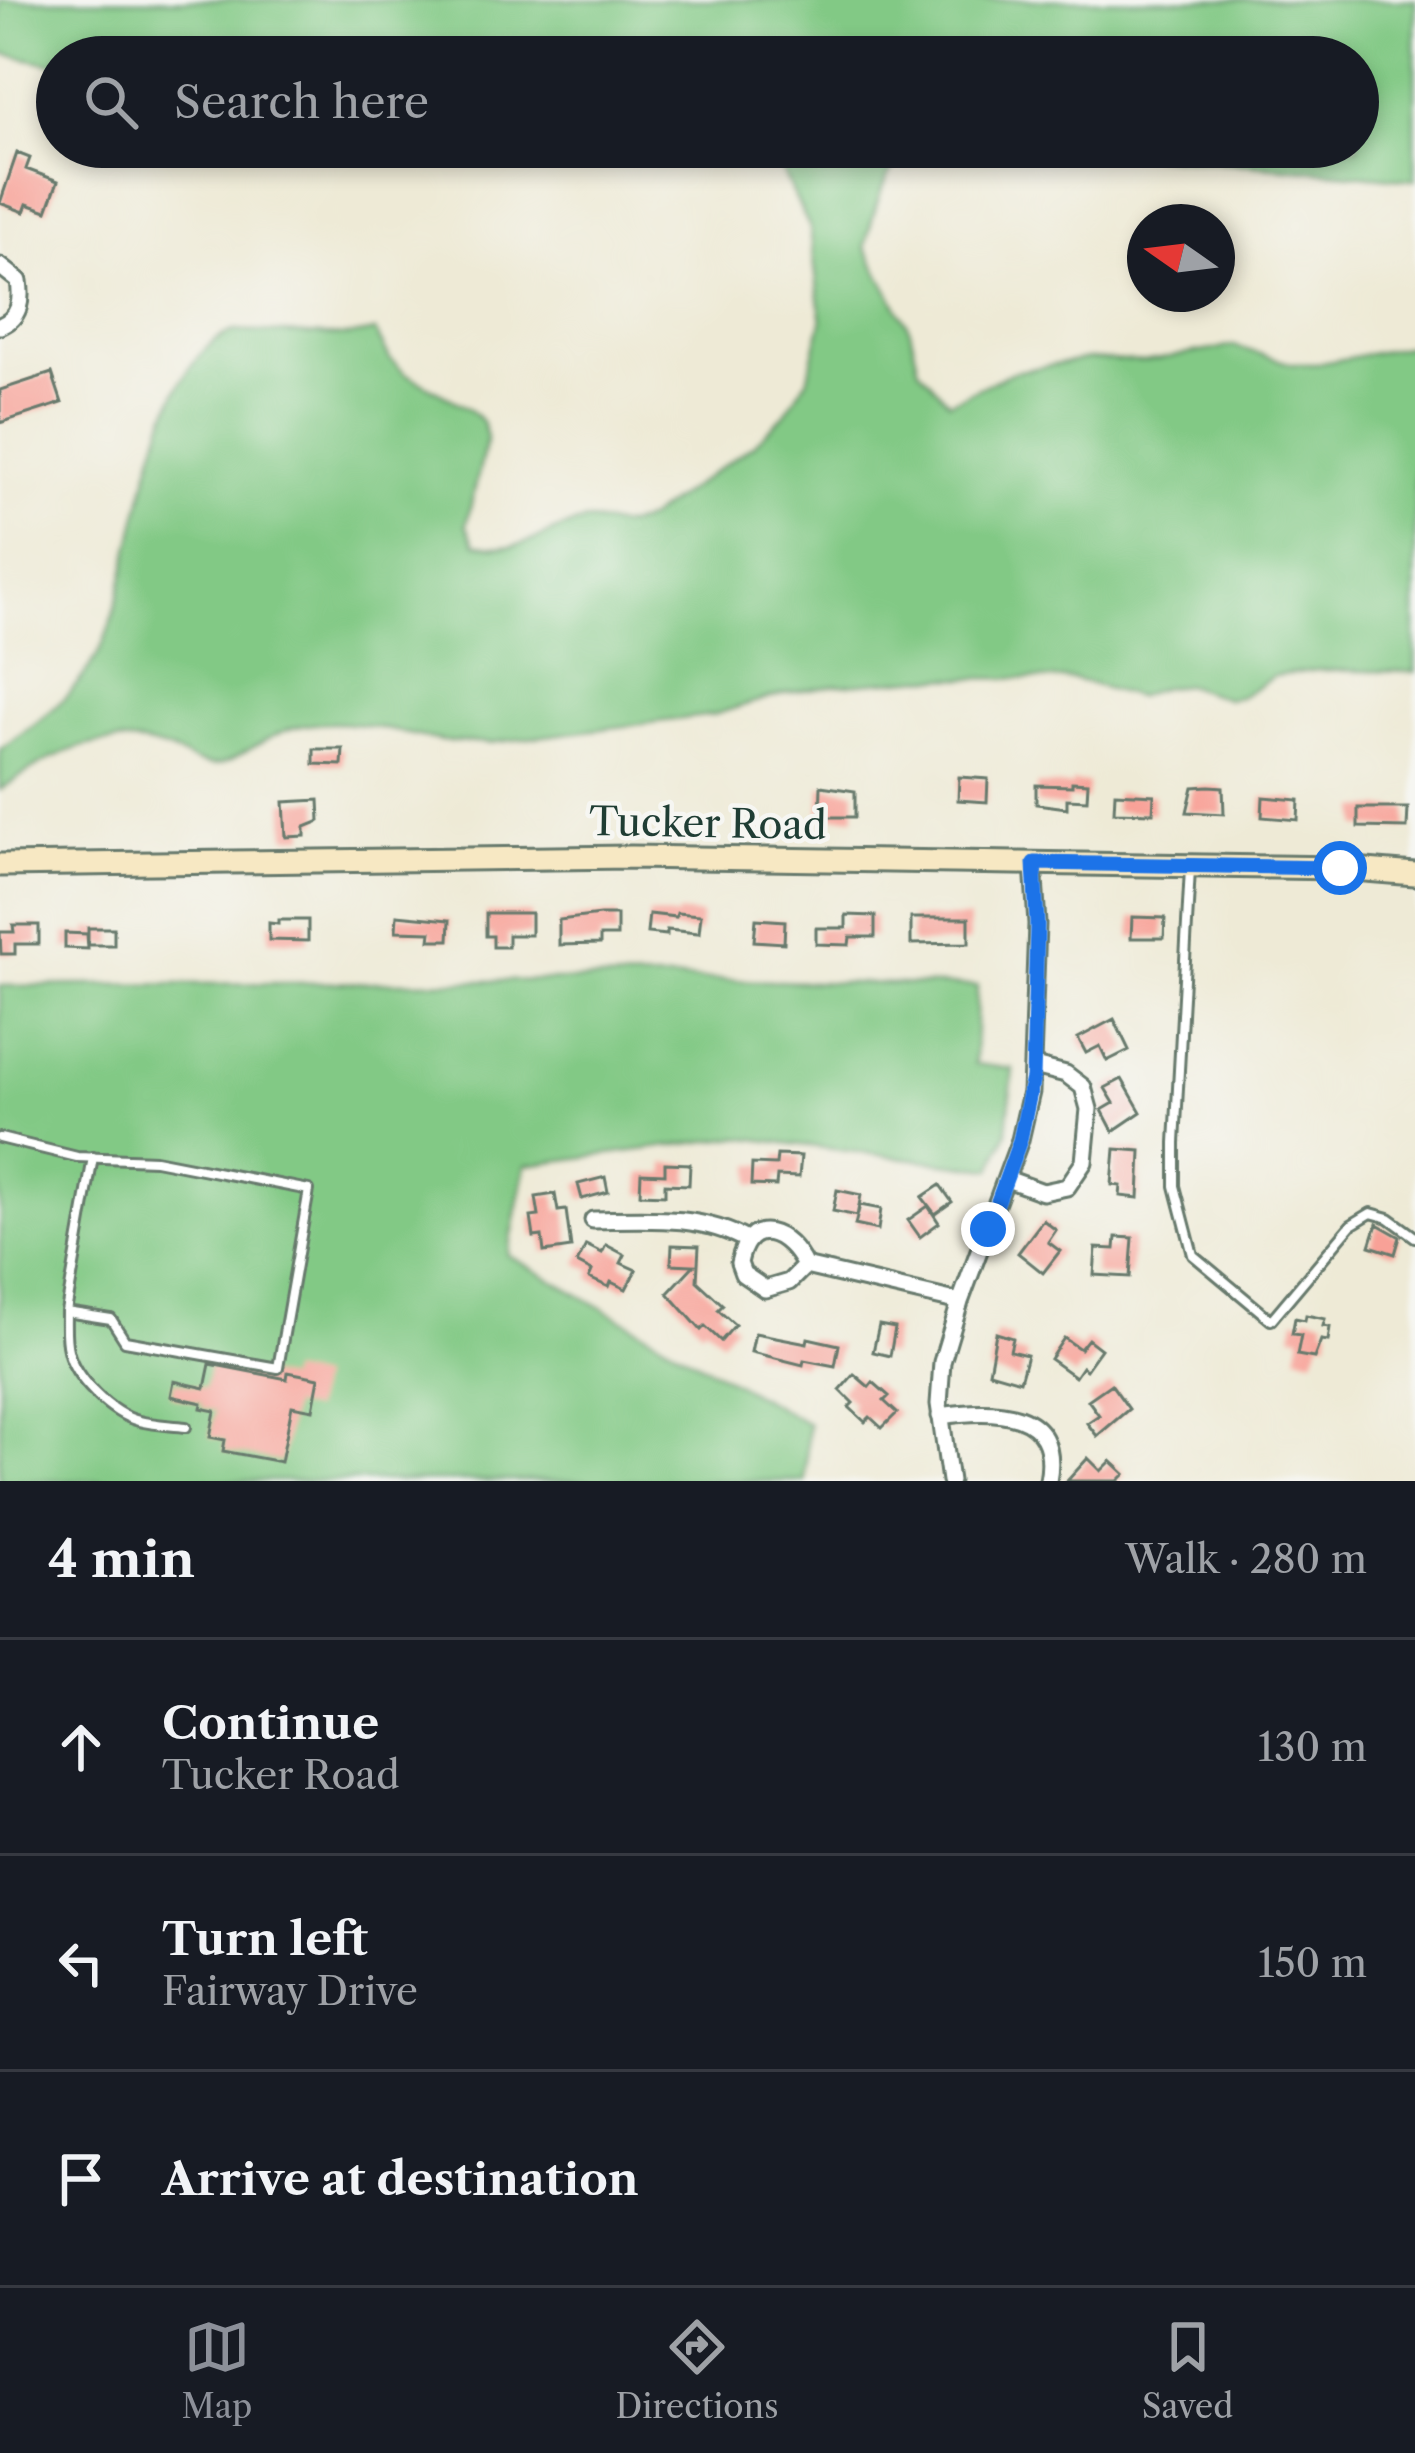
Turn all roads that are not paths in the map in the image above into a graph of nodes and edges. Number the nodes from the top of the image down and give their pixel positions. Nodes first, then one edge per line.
1 (0, 266) edge
2 (0, 326) edge
3 (1034, 863) junction
4 (0, 865) edge
5 (1190, 866) junction
6 (1415, 874) edge
7 (1034, 1066) junction
8 (0, 1138) edge
9 (93, 1157) junction
10 (1007, 1179) junction
11 (593, 1220) dead end
12 (1415, 1237) edge
13 (748, 1241) junction
14 (806, 1266) junction
15 (959, 1302) junction
16 (66, 1312) junction
17 (940, 1416) junction
18 (186, 1427) dead end
19 (950, 1481) edge
20 (1048, 1481) edge

1 - 2 street
3 - 4 main road, Tucker Road
3 - 5 main road, Tucker Road
3 - 7 street
5 - 6 main road, Tucker Road
5 - 12 lane
7 - 10 street
7 - 10 street
8 - 9 lane
9 - 16 lane
9 - 16 lane
10 - 15 street
11 - 13 street
13 - 14 street
13 - 14 street
14 - 15 street
15 - 17 street
16 - 18 lane
17 - 19 street
17 - 20 street

